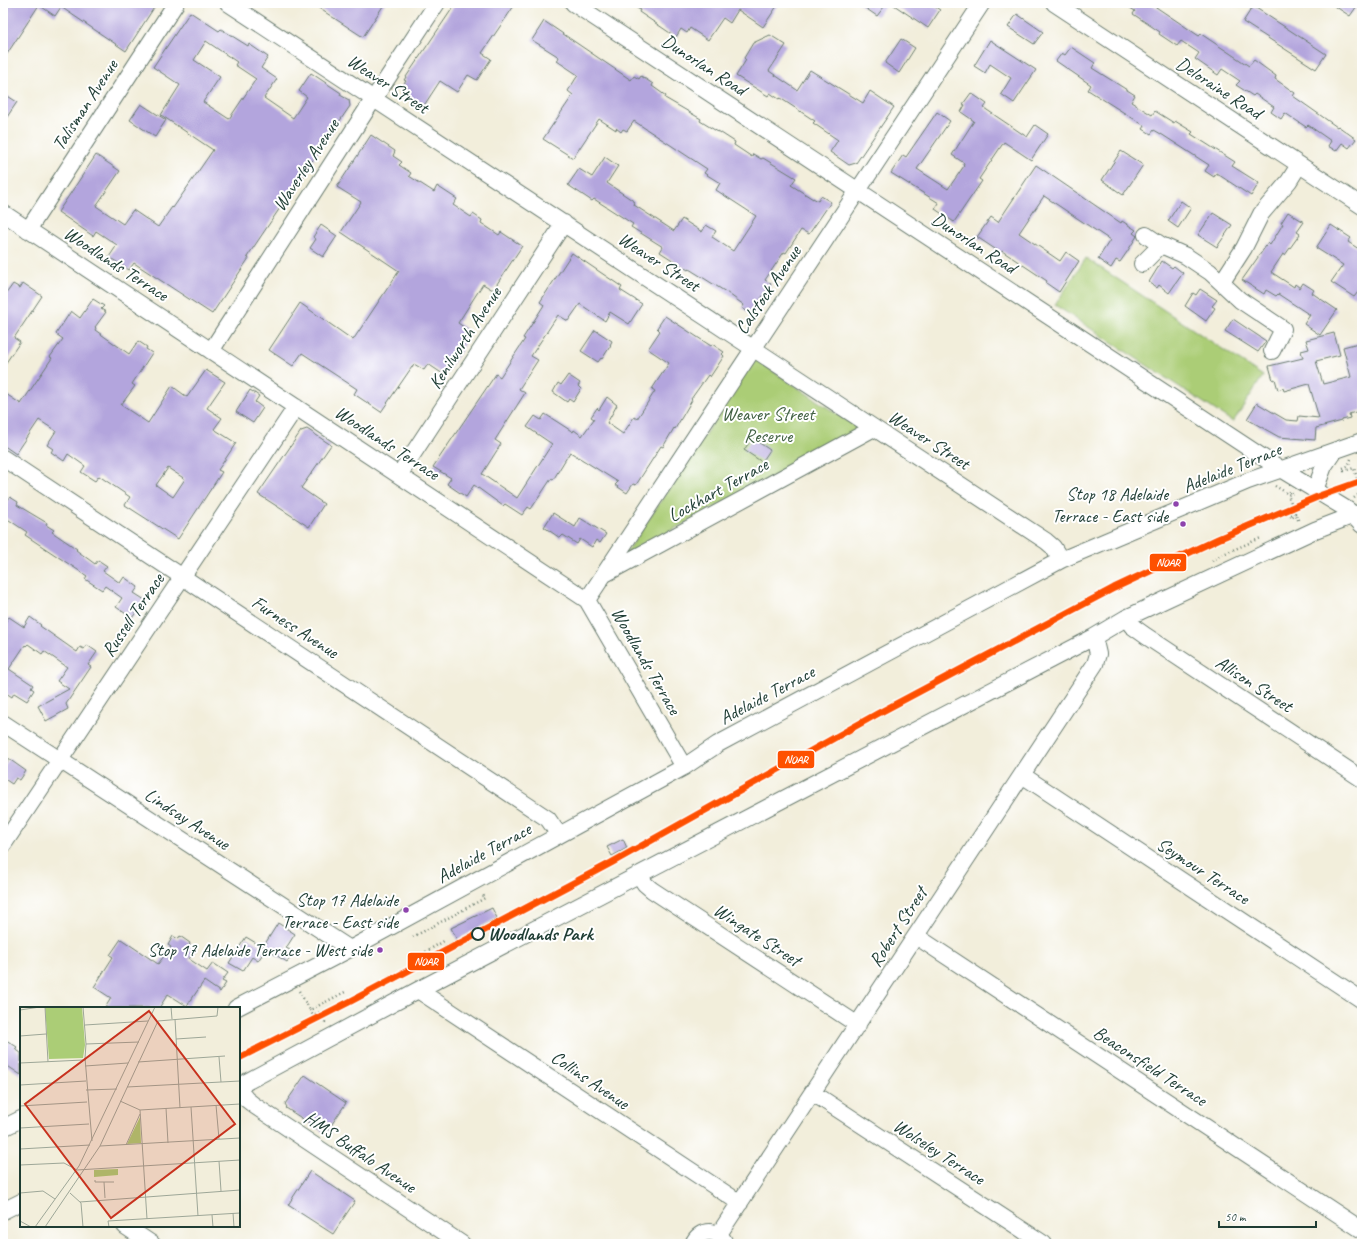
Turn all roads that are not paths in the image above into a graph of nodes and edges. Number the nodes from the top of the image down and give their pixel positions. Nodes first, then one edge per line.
1 (176, 3) edge
2 (228, 3) edge
3 (437, 3) edge
4 (573, 3) edge
5 (982, 3) edge
6 (1054, 3) edge
7 (373, 99) junction
8 (1299, 164) junction
9 (858, 190) junction
10 (1362, 206) edge
11 (3, 213) edge
12 (564, 223) junction
13 (28, 230) junction
14 (1146, 235) dead end
15 (1161, 245) junction
16 (1142, 264) dead end
17 (1222, 282) junction
18 (753, 348) junction
19 (211, 351) junction
20 (1272, 351) dead end
21 (296, 407) junction
22 (874, 428) junction
23 (1348, 446) edge
24 (3, 458) edge
25 (1282, 470) junction
26 (399, 475) junction
27 (1315, 490) junction
28 (1357, 513) edge
29 (1061, 560) junction
30 (603, 575) junction
31 (182, 576) junction
32 (587, 600) junction
33 (1126, 618) junction
34 (1094, 637) junction
35 (3, 723) edge
36 (59, 760) junction
37 (684, 767) junction
38 (1022, 775) junction
39 (1362, 779) edge
40 (559, 835) junction
41 (3, 844) edge
42 (639, 875) junction
43 (916, 936) junction
44 (350, 949) junction
45 (418, 990) junction
46 (1362, 1000) edge
47 (238, 1007) edge
48 (858, 1025) junction
49 (240, 1085) edge
50 (240, 1091) edge
51 (813, 1093) junction
52 (20, 1120) edge
53 (3, 1128) edge
54 (20, 1202) edge
55 (740, 1203) junction
56 (3, 1211) edge
57 (126, 1227) edge
58 (1362, 1230) edge
59 (722, 1239) edge
60 (152, 1244) edge
61 (462, 1244) edge
62 (693, 1244) edge
63 (1044, 1244) edge

1 - 13 street, Talisman Avenue
2 - 7 street, Weaver Street
3 - 7 street, Waverley Avenue
4 - 9 street, Dunorlan Road
5 - 9 street, Calstock Avenue
6 - 8 street, Deloraine Road
7 - 12 street, Weaver Street
7 - 19 street, Waverley Avenue
8 - 10 street, Deloraine Road
8 - 17 street
9 - 18 street, Calstock Avenue
9 - 25 street, Dunorlan Road
11 - 13 street, Woodlands Terrace
12 - 18 street, Weaver Street
12 - 26 street, Kenilworth Avenue
13 - 19 street, Woodlands Terrace
14 - 15 street
15 - 16 street
15 - 17 street
17 - 20 street
18 - 22 street, Weaver Street
18 - 30 street, Calstock Avenue
19 - 21 street, Woodlands Terrace
21 - 26 street, Woodlands Terrace
21 - 31 street, Russell Terrace
22 - 29 street, Weaver Street
22 - 30 street, Lockhart Terrace
23 - 25 street, Adelaide Terrace
23 - 27 street
24 - 31 street, Furness Avenue
25 - 27 street, Dunorlan Road
25 - 29 street, Adelaide Terrace
26 - 32 street, Woodlands Terrace
27 - 28 street, Dunorlan Road
28 - 33 street
29 - 37 street, Adelaide Terrace
30 - 32 street, Calstock Avenue
31 - 36 street, Russell Terrace
31 - 40 street, Furness Avenue
32 - 37 street, Woodlands Terrace
33 - 34 street
33 - 39 street, Allison Street
34 - 38 street, Robert Street
34 - 42 street
35 - 36 street, Lindsay Avenue
36 - 41 street, Russell Terrace
36 - 44 street, Lindsay Avenue
37 - 40 street, Adelaide Terrace
38 - 43 street, Robert Street
38 - 46 street, Seymour Terrace
40 - 44 street, Adelaide Terrace
42 - 45 street
42 - 48 street, Wingate Street
43 - 48 street, Robert Street
43 - 58 street, Beaconsfield Terrace
44 - 47 street, Adelaide Terrace
45 - 49 street
45 - 55 street, Collins Avenue
48 - 51 street, Robert Street
50 - 61 street, HMS Buffalo Avenue
51 - 55 street, Robert Street
51 - 63 street, Wolseley Terrace
52 - 53 street
54 - 56 street
55 - 59 street, Robert Street
57 - 60 street
59 - 62 street

